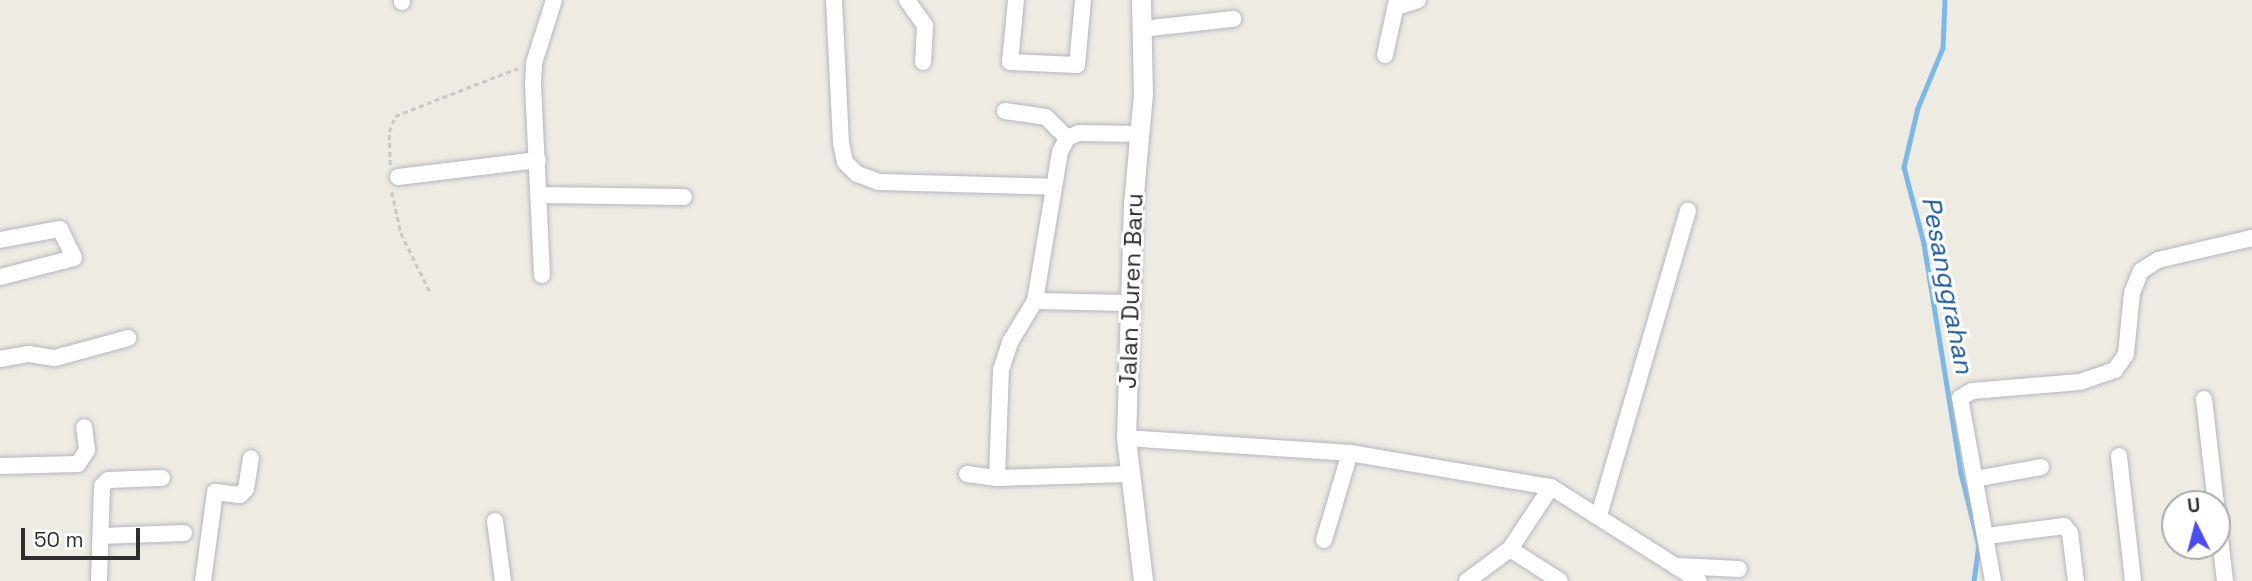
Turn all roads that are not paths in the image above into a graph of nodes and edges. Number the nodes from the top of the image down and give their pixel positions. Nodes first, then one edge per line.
1 (554, 0) edge
2 (834, 0) edge
3 (907, 0) edge
4 (1016, 0) edge
5 (1083, 0) edge
6 (1140, 0) edge
7 (1418, 0) edge
8 (1397, 3) edge
9 (1234, 19) dead end
10 (1142, 29) junction
11 (1385, 55) dead end
12 (923, 62) dead end
13 (1005, 111) dead end
14 (1140, 134) junction
15 (1067, 138) junction
16 (538, 160) junction
17 (393, 175) road end
18 (1054, 187) junction
19 (539, 195) junction
20 (684, 197) dead end
21 (1688, 211) dead end
22 (2252, 238) edge
23 (0, 240) edge
24 (542, 275) dead end
25 (0, 277) edge
26 (1035, 301) junction
27 (1130, 303) junction
28 (128, 338) dead end
29 (0, 359) edge
30 (2204, 399) dead end
31 (84, 427) dead end
32 (1126, 438) junction
33 (1350, 453) junction
34 (2119, 456) dead end
35 (251, 458) dead end
36 (0, 466) edge
37 (2041, 467) dead end
38 (967, 474) dead end
39 (1128, 474) junction
40 (162, 478) dead end
41 (997, 478) junction
42 (1975, 479) junction
43 (1551, 487) junction
44 (2214, 490) edge
45 (1599, 515) junction
46 (495, 520) dead end
47 (184, 533) dead end
48 (100, 536) junction
49 (1987, 536) junction
50 (1324, 540) dead end
51 (1510, 549) junction
52 (2223, 560) edge
53 (1676, 566) junction
54 (1739, 569) dead end
55 (99, 581) edge
56 (203, 581) edge
57 (503, 581) edge
58 (1143, 581) edge
59 (1467, 581) edge
60 (1560, 581) edge
61 (1699, 581) edge
62 (1993, 581) edge
63 (2076, 581) edge
64 (2133, 581) edge
65 (2225, 581) edge

1 - 16 street
2 - 18 street
3 - 12 street
4 - 5 street
6 - 10 street, Jalan Duren Baru
7 - 8 street
8 - 11 street
9 - 10 street
10 - 14 street, Jalan Duren Baru
13 - 15 street
14 - 15 street
14 - 27 street, Jalan Duren Baru
15 - 18 street
16 - 17 street
16 - 19 street
18 - 26 street
19 - 20 street
19 - 24 street
21 - 45 street
22 - 42 street
23 - 25 street
26 - 27 street
26 - 41 street
27 - 32 street, Jalan Duren Baru
28 - 29 street
30 - 44 street
31 - 36 street
32 - 33 street
32 - 39 street, Jalan Duren Baru
33 - 43 street
33 - 50 street
34 - 64 street
35 - 56 street
37 - 42 street
38 - 41 street
39 - 41 street
39 - 58 street, Jalan Duren Baru
40 - 48 street
42 - 49 street
43 - 45 street
43 - 51 street
45 - 53 street
46 - 57 street
47 - 48 street
48 - 55 street
49 - 62 street
49 - 63 street
51 - 59 street
51 - 60 street
52 - 65 street
53 - 54 street
53 - 61 street

